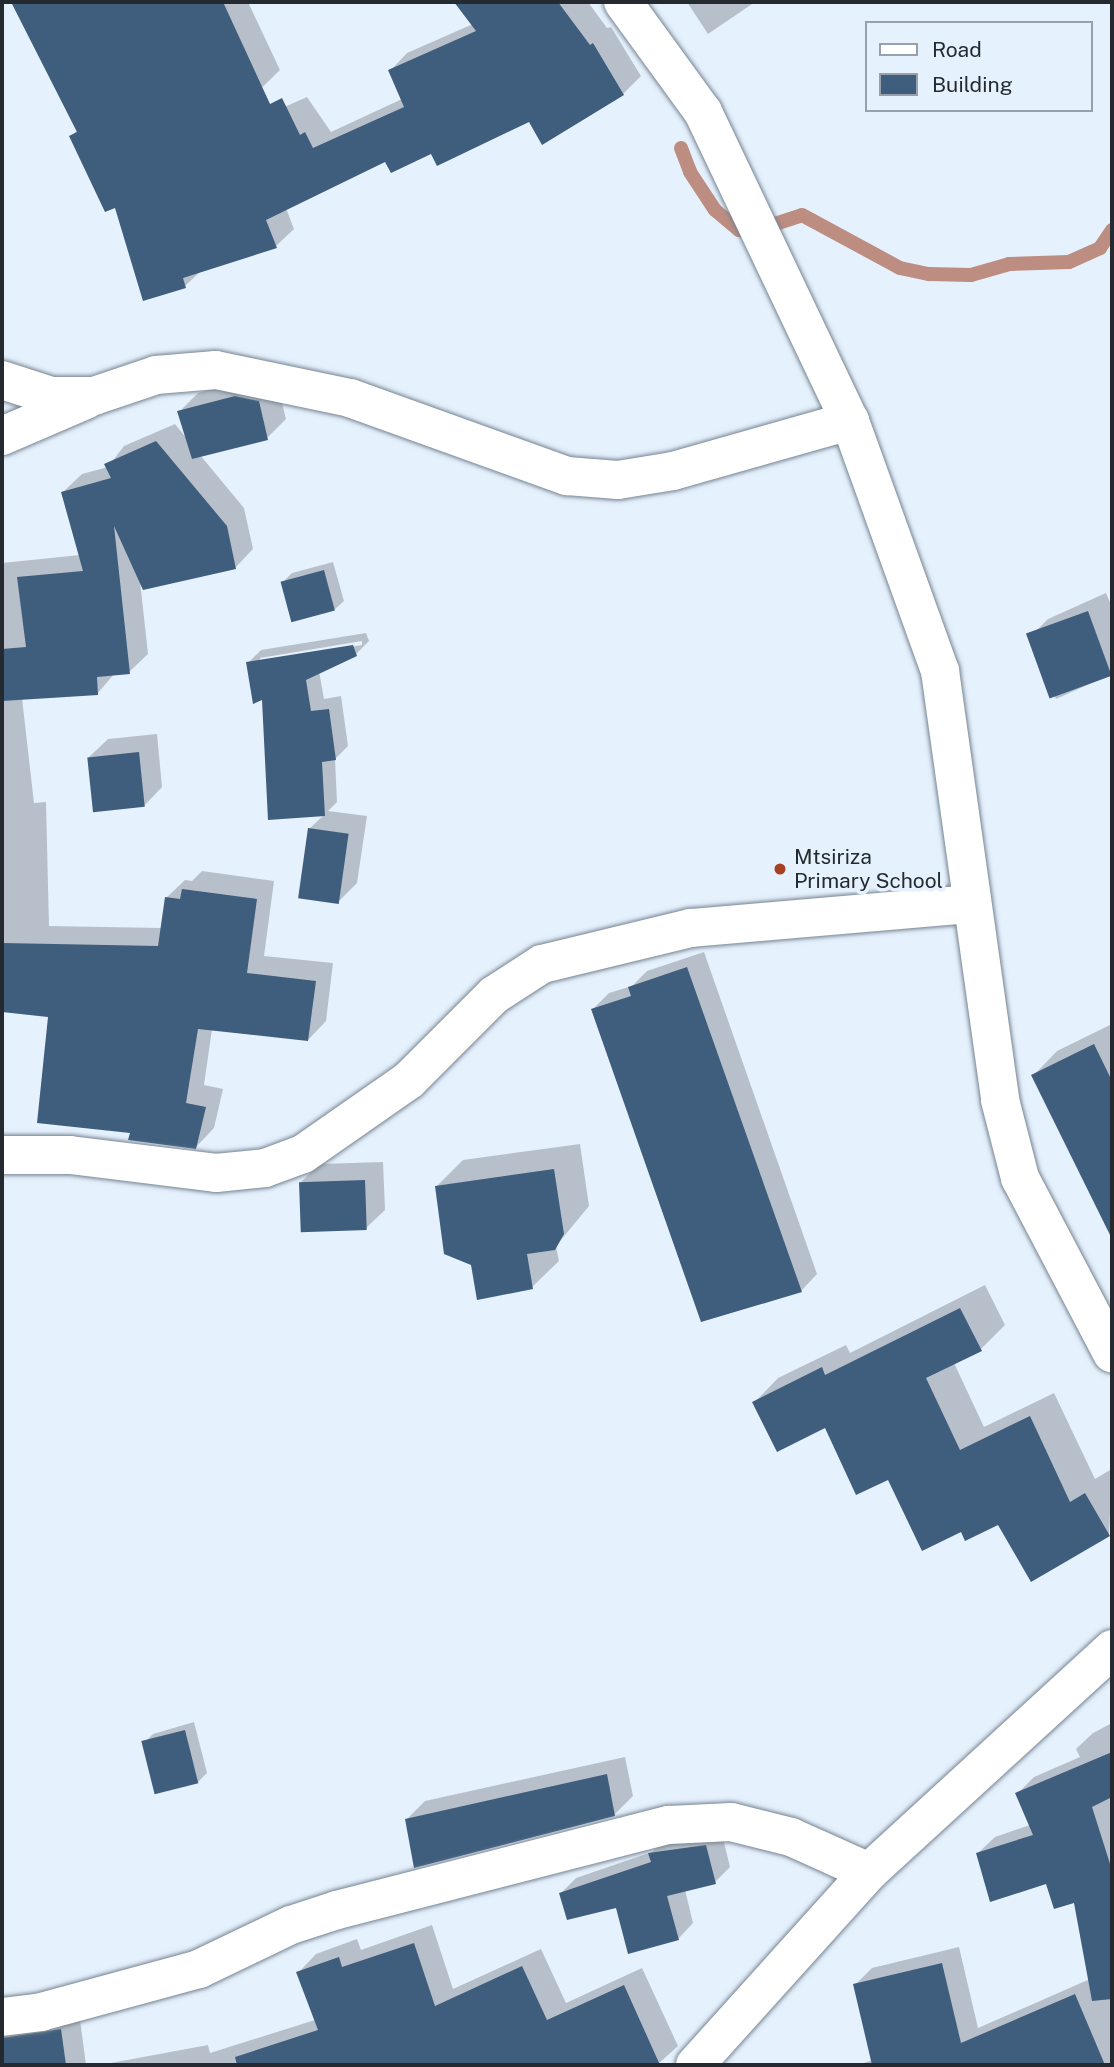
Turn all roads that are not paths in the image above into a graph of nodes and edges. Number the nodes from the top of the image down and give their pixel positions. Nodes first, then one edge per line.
1 (622, 2) edge
2 (2, 380) edge
3 (94, 396) junction
4 (850, 421) junction
5 (2, 436) edge
6 (971, 905) junction
7 (2, 1155) edge
8 (1112, 1353) edge
9 (1112, 1649) edge
10 (869, 1872) junction
11 (2, 2017) edge
12 (695, 2065) edge

1 - 4 street
2 - 3 street
3 - 4 street
3 - 5 street
4 - 6 street
6 - 7 street
6 - 8 street
9 - 10 street
10 - 11 street
10 - 12 street

